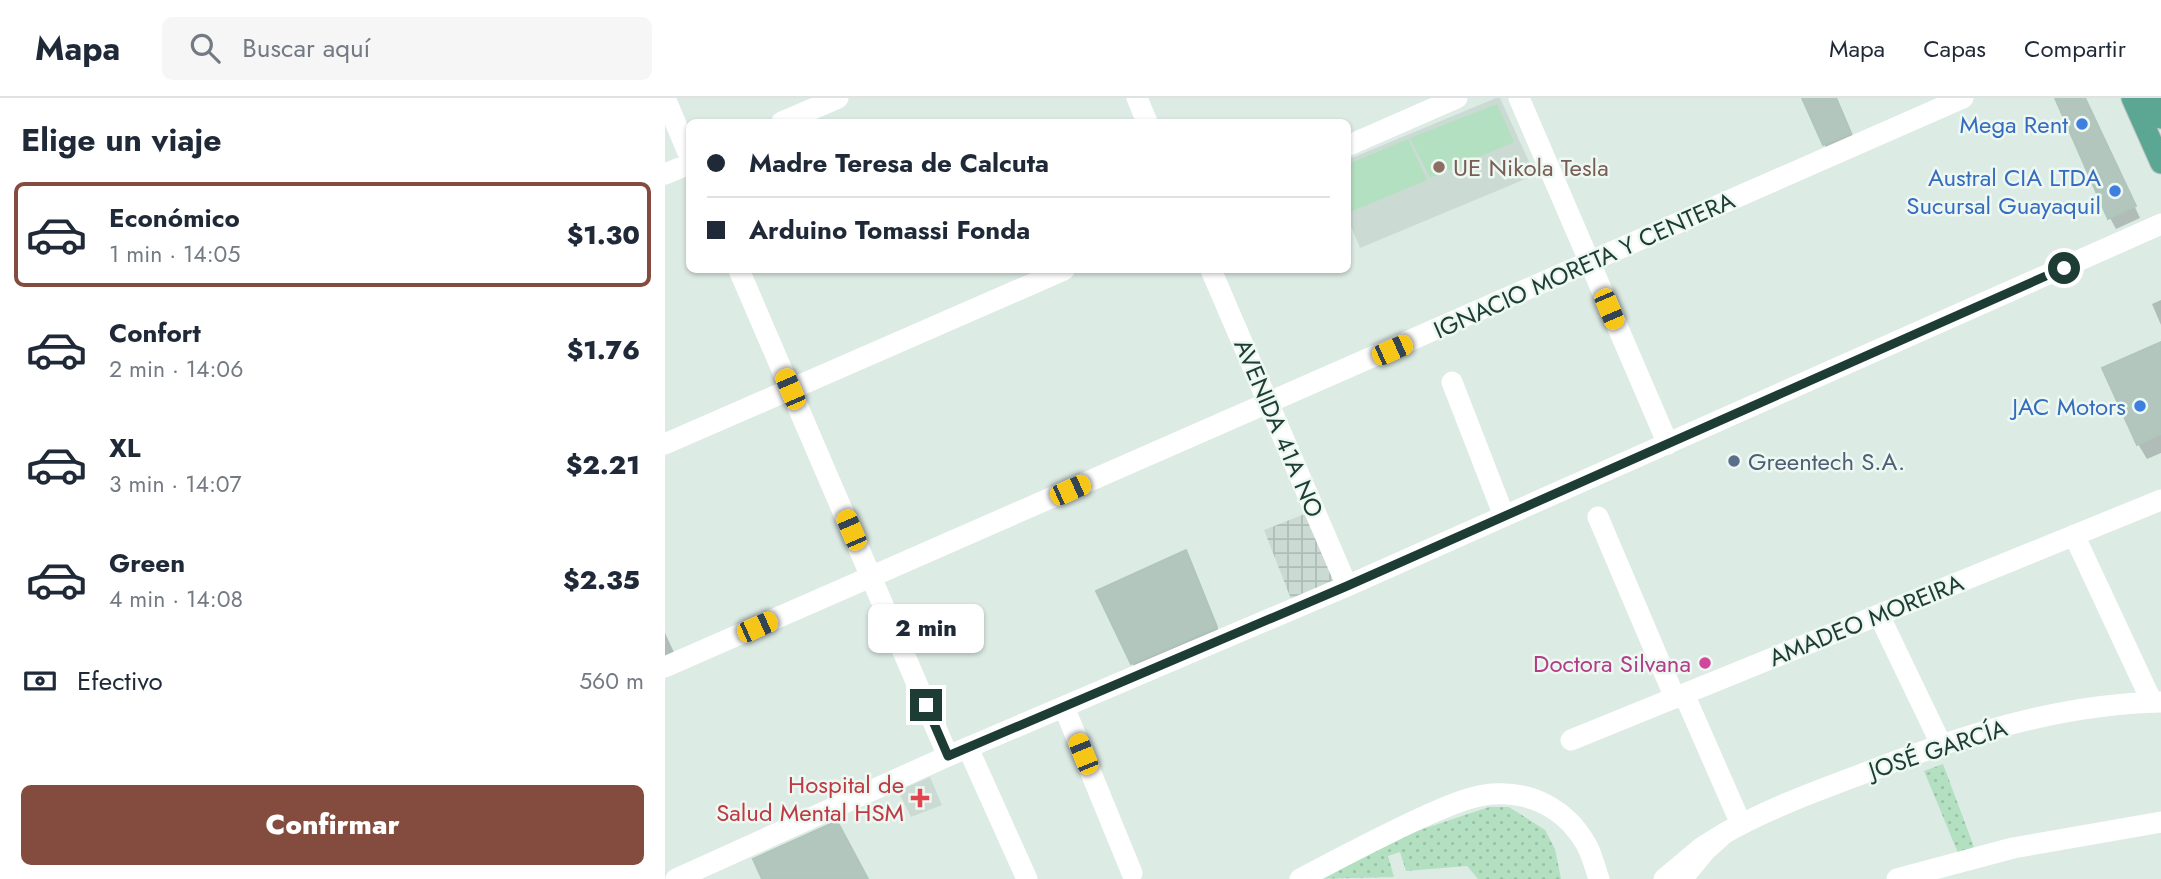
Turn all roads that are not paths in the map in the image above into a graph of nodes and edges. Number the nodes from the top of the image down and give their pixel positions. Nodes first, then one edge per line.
1 (665, 98) edge
2 (838, 98) edge
3 (1137, 98) edge
4 (1457, 98) edge
5 (1519, 98) edge
6 (1963, 98) edge
7 (2132, 98) edge
8 (2152, 98) edge
9 (2161, 118) edge
10 (789, 119) edge
11 (1146, 119) edge
12 (1351, 144) edge
13 (686, 148) edge
14 (2161, 163) edge
15 (686, 165) edge
16 (665, 174) edge
17 (2161, 224) edge
18 (1590, 263) junction
19 (740, 273) edge
20 (1057, 273) edge
21 (1211, 273) edge
22 (1452, 382) dead end
23 (790, 389) junction
24 (1268, 404) junction
25 (665, 444) edge
26 (1668, 444) junction
27 (2161, 500) edge
28 (1504, 516) junction
29 (1598, 517) dead end
30 (2074, 535) junction
31 (871, 577) junction
32 (1347, 586) junction
33 (1879, 615) junction
34 (665, 667) edge
35 (1680, 696) junction
36 (2157, 702) edge
37 (1063, 707) junction
38 (1571, 740) dead end
39 (1941, 744) junction
40 (968, 748) junction
41 (948, 756) junction
42 (2161, 822) edge
43 (1733, 829) junction
44 (1132, 873) dead end
45 (676, 879) edge
46 (1027, 879) edge
47 (1300, 879) edge
48 (1599, 879) edge
49 (1664, 879) edge
50 (1682, 879) edge
51 (1897, 879) edge

1 - 13 street
2 - 10 street
3 - 11 street
4 - 12 street
5 - 18 street
6 - 18 street, IGNACIO MORETA Y CENTERA
7 - 14 main road
8 - 9 main road
15 - 16 street
17 - 26 street
18 - 24 street, IGNACIO MORETA Y CENTERA
18 - 26 street
19 - 23 street
20 - 23 street
21 - 24 street, AVENIDA 41A NO
22 - 28 street
23 - 25 street
23 - 31 street
24 - 31 street, IGNACIO MORETA Y CENTERA
24 - 32 street, AVENIDA 41A NO
26 - 28 street
27 - 30 street, AMADEO MOREIRA
28 - 32 street
29 - 35 street
30 - 33 street, AMADEO MOREIRA
30 - 36 street
31 - 34 street, IGNACIO MORETA Y CENTERA
31 - 41 street
32 - 37 street
33 - 35 street, AMADEO MOREIRA
33 - 39 street
35 - 38 street, AMADEO MOREIRA
35 - 43 street
36 - 39 street, JOSÉ GARCÍA
37 - 40 street
37 - 44 street
39 - 43 street, JOSÉ GARCÍA
40 - 41 street
40 - 46 street
41 - 45 street
42 - 51 street
43 - 49 street, JOSÉ GARCÍA
43 - 50 street, JOSÉ GARCÍA
47 - 48 street

